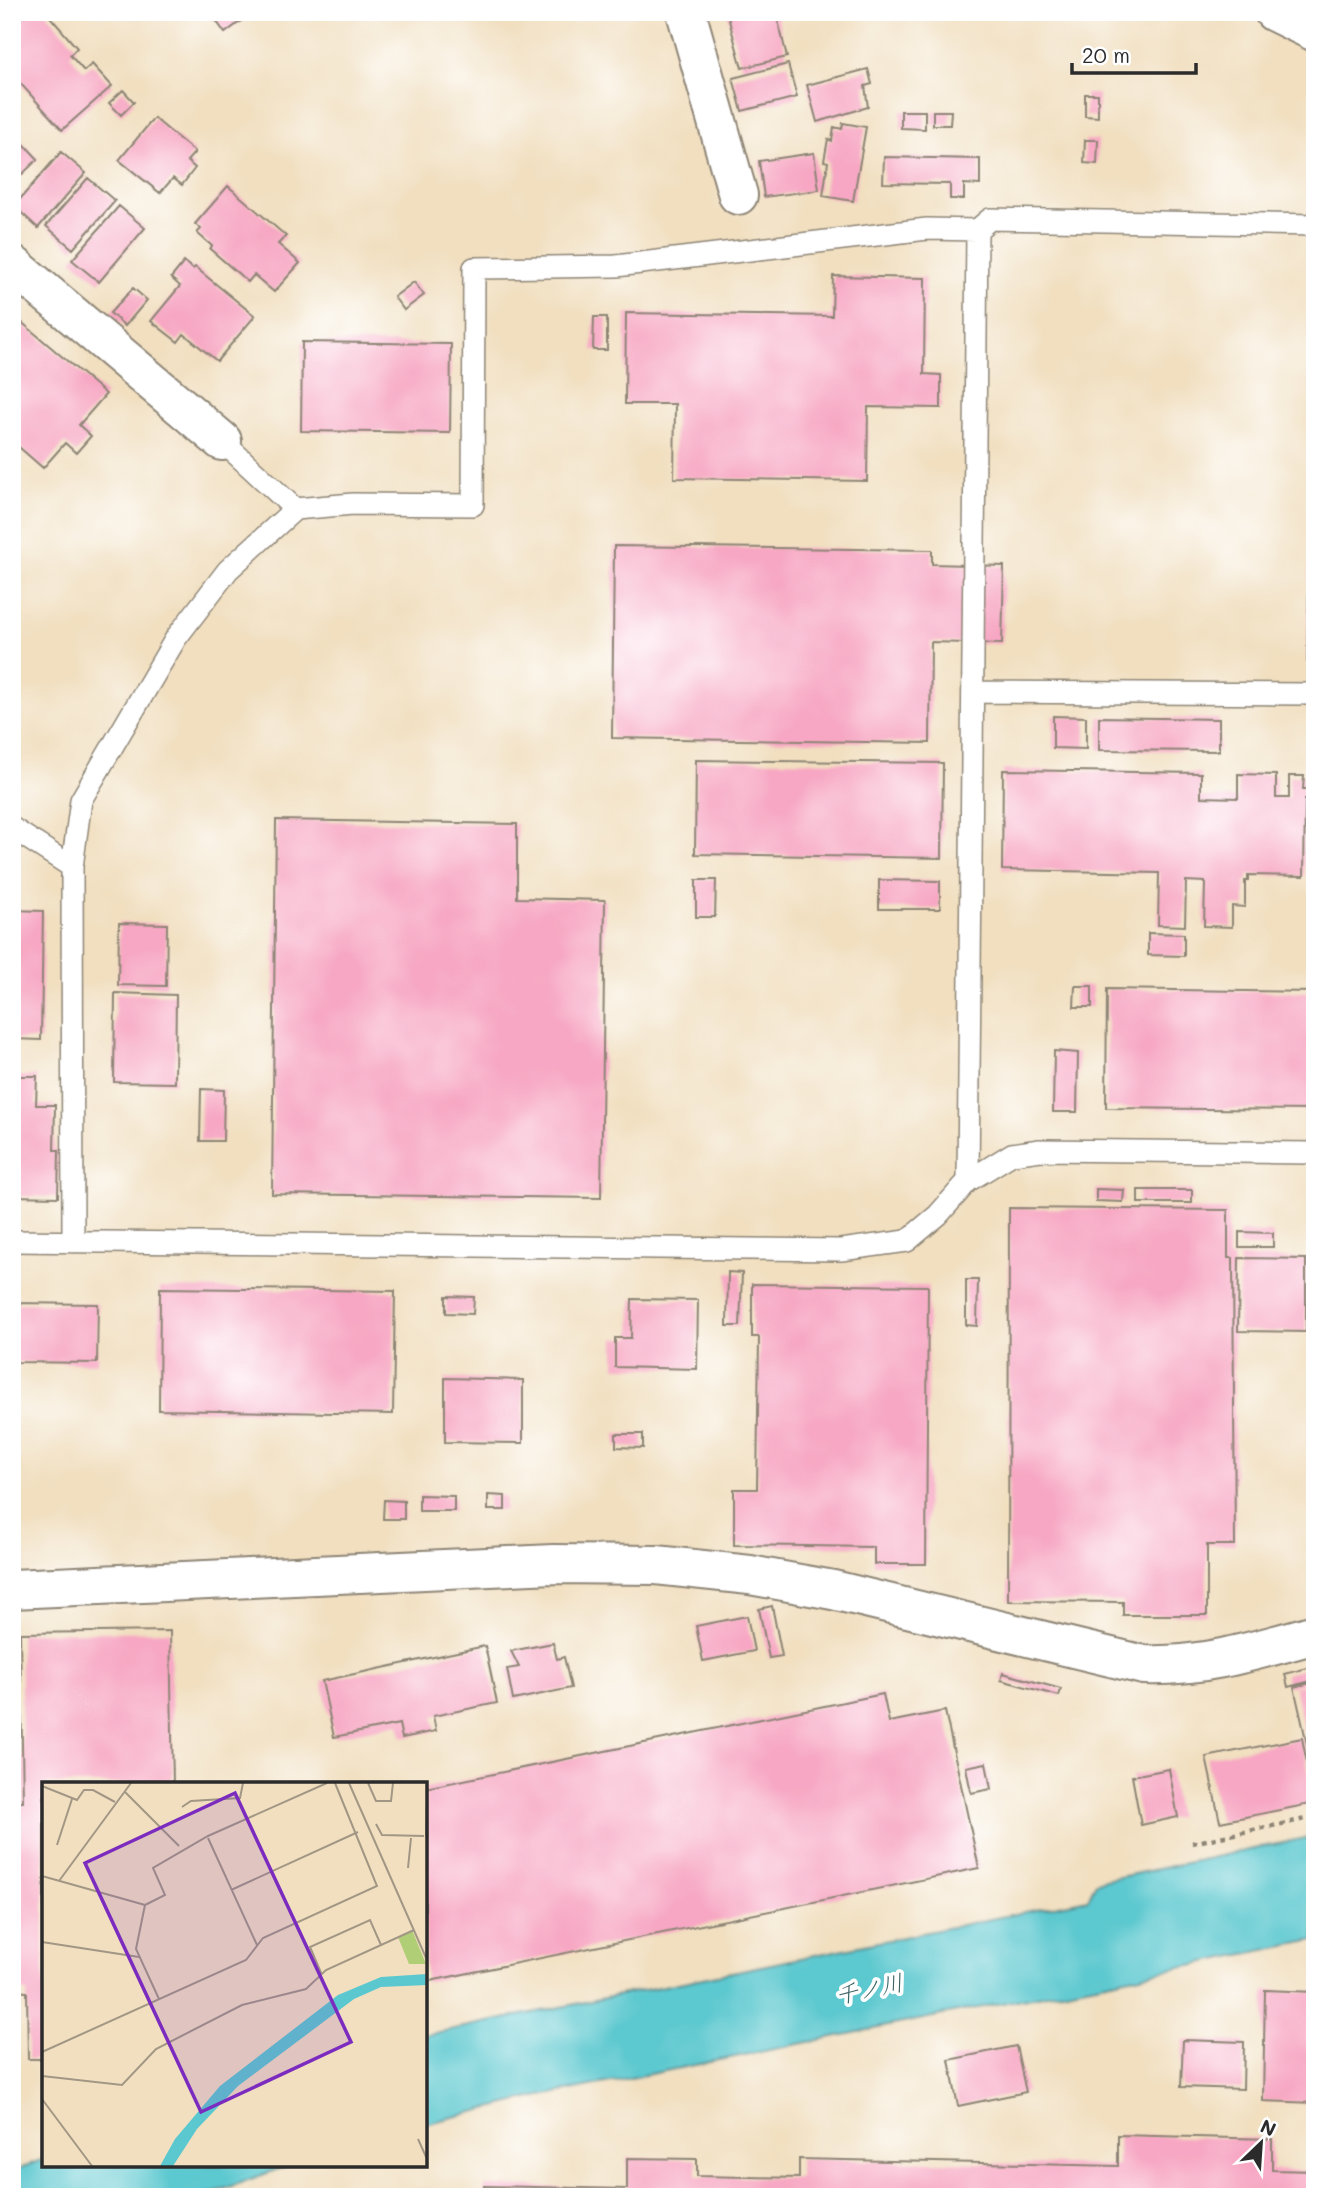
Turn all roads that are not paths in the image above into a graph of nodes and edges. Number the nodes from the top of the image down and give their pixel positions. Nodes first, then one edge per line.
1 (686, 12) edge
2 (1274, 12) edge
3 (1315, 33) edge
4 (738, 195) dead end
5 (1315, 225) edge
6 (977, 230) junction
7 (12, 264) edge
8 (222, 441) joint
9 (295, 509) junction
10 (972, 692) junction
11 (1315, 694) edge
12 (12, 828) edge
13 (72, 867) junction
14 (1315, 1153) edge
15 (968, 1181) junction
16 (12, 1241) edge
17 (72, 1241) junction
18 (12, 1589) edge
19 (1315, 1634) edge

1 - 4 street
2 - 3 street
5 - 6 lane
6 - 9 lane
6 - 10 lane
7 - 8 street
8 - 9 lane
9 - 13 lane
10 - 11 lane
10 - 15 lane
12 - 13 lane
13 - 17 lane
14 - 15 lane
15 - 17 lane
16 - 17 lane
18 - 19 street

